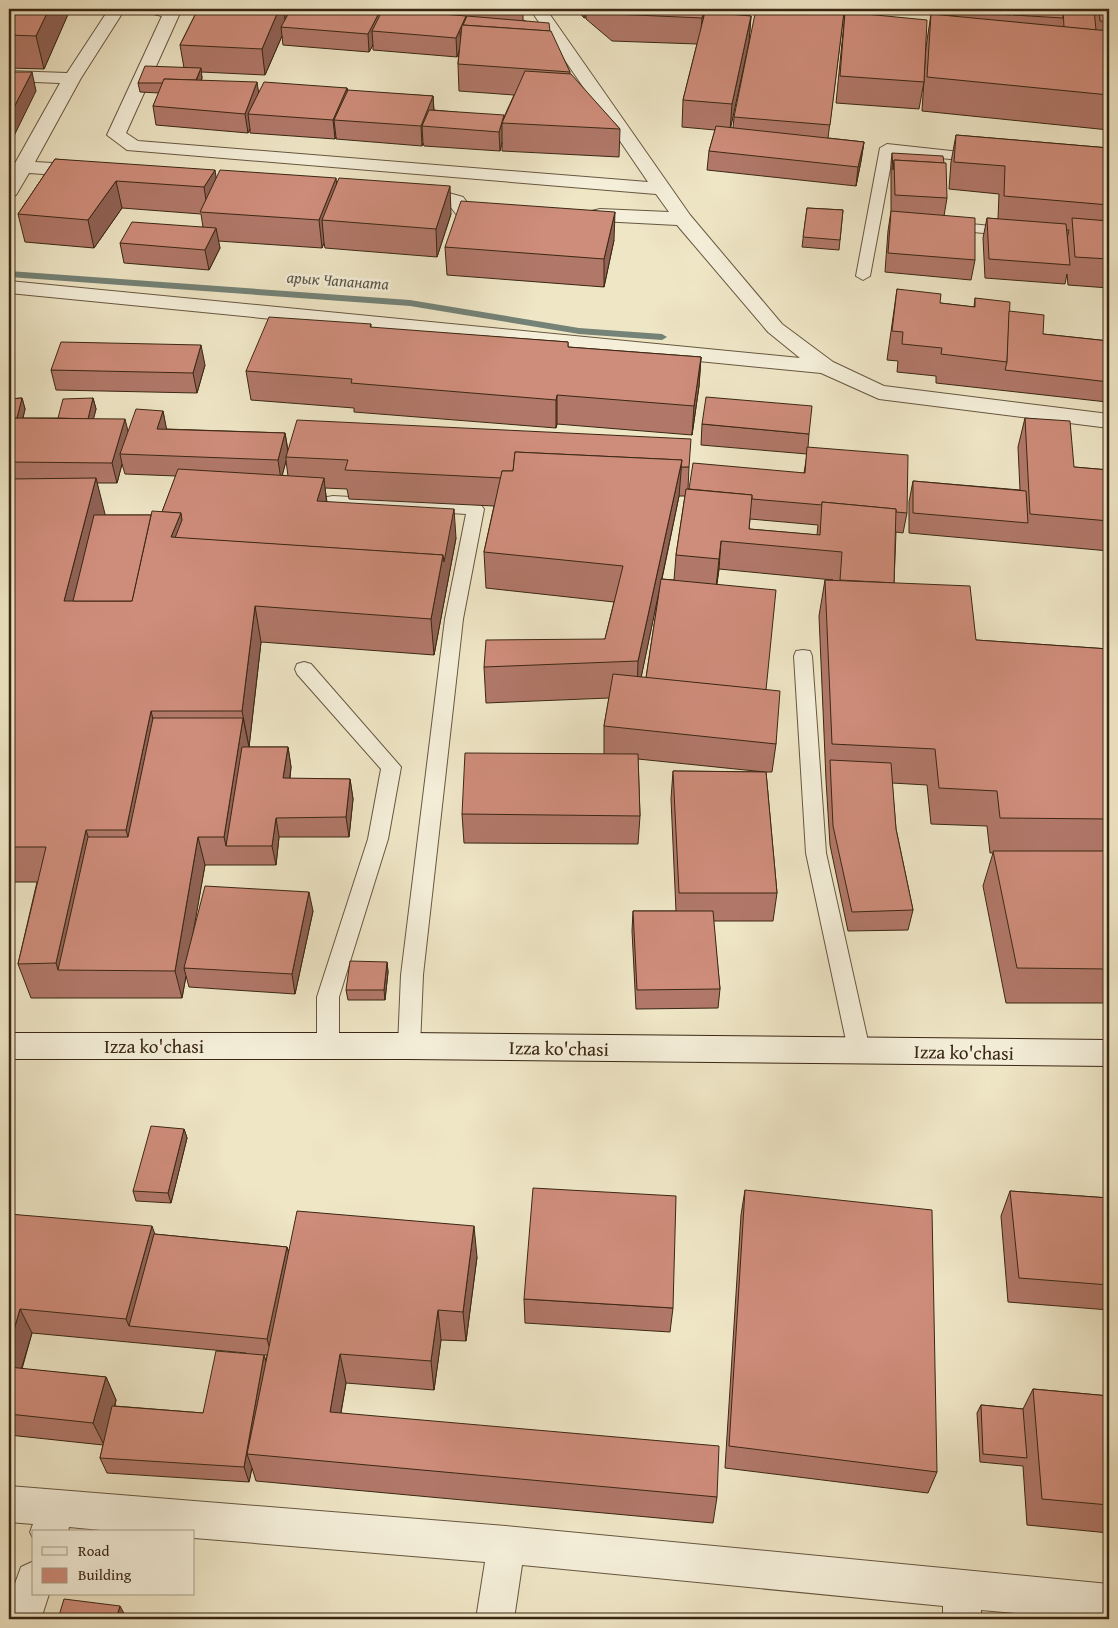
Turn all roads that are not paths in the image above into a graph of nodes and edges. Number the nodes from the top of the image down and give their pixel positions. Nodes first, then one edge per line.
1 (117, 9) edge
2 (155, 9) edge
3 (538, 9) edge
4 (542, 38) edge
5 (561, 40) junction
6 (9, 76) edge
7 (72, 78) junction
8 (994, 159) edge
9 (24, 166) junction
10 (103, 172) edge
11 (663, 189) junction
12 (9, 191) edge
13 (398, 193) edge
14 (683, 219) junction
15 (505, 225) edge
16 (931, 225) edge
17 (561, 229) edge
18 (1030, 233) edge
19 (863, 276) dead end
20 (9, 287) edge
21 (825, 367) junction
22 (1109, 421) edge
23 (332, 501) edge
24 (803, 656) dead end
25 (304, 669) dead end
26 (9, 1046) edge
27 (328, 1046) junction
28 (409, 1046) junction
29 (860, 1050) junction
30 (1109, 1053) edge
31 (9, 1504) edge
32 (52, 1520) edge
33 (506, 1545) junction
34 (32, 1586) edge
35 (1109, 1603) edge
36 (962, 1604) edge
37 (22, 1619) edge
38 (495, 1619) edge

1 - 7 street
2 - 11 street
3 - 5 street
4 - 5 street
5 - 11 street
6 - 7 street
7 - 9 street
8 - 19 lane
9 - 10 street
9 - 12 street
11 - 14 street
13 - 15 street
14 - 17 street
14 - 21 street
16 - 18 lane
20 - 21 street
21 - 22 street
23 - 28 lane
24 - 29 lane
25 - 27 lane
26 - 27 street, Izza ko'chasi
27 - 28 street, Izza ko'chasi
28 - 29 street, Izza ko'chasi
29 - 30 street, Izza ko'chasi
31 - 32 street
32 - 33 street
33 - 36 street
33 - 38 street
34 - 37 street
35 - 36 street

